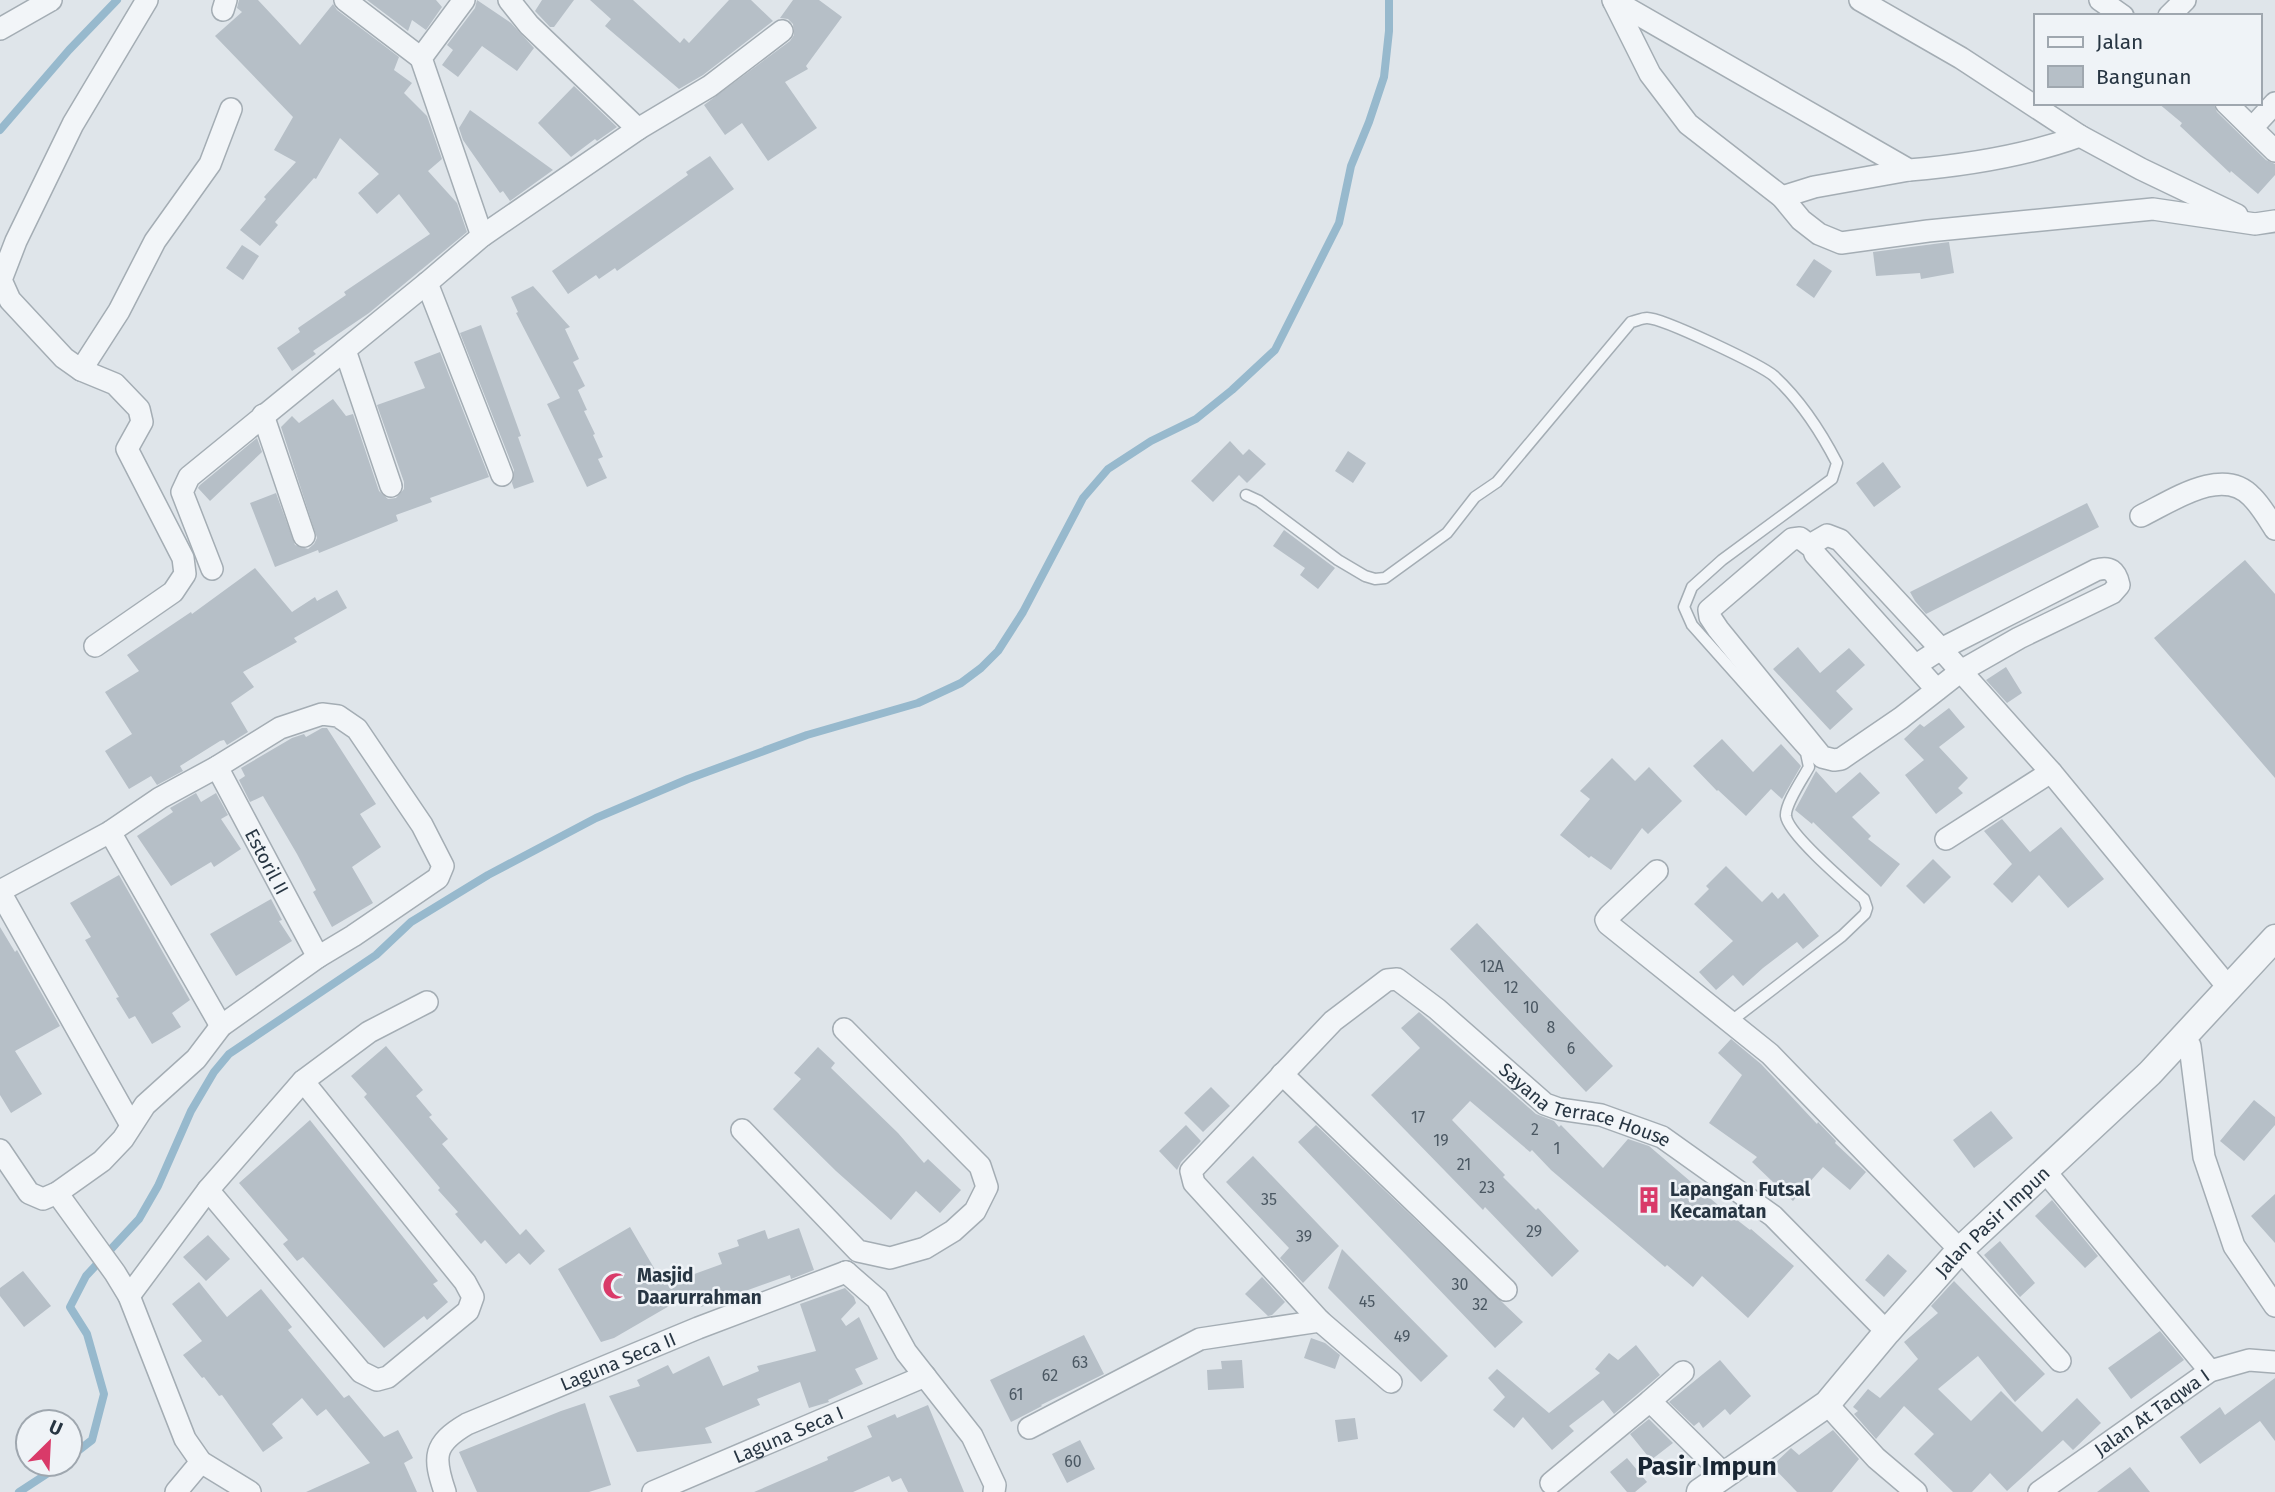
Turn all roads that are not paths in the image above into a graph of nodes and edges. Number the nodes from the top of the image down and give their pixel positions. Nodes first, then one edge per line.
1 (51, 0) edge
2 (148, 0) edge
3 (345, 0) edge
4 (464, 0) edge
5 (509, 0) edge
6 (1860, 0) edge
7 (2100, 0) edge
8 (2185, 0) edge
9 (1613, 1) edge
10 (2120, 14) edge
11 (2171, 14) edge
12 (0, 29) edge
13 (782, 31) dead end
14 (421, 58) junction
15 (2275, 103) edge
16 (2228, 105) edge
17 (231, 109) dead end
18 (2252, 128) junction
19 (638, 129) junction
20 (2080, 136) junction
21 (2275, 151) edge
22 (1909, 170) junction
23 (1782, 197) junction
24 (2265, 222) edge
25 (482, 236) junction
26 (427, 283) junction
27 (345, 350) junction
28 (81, 370) junction
29 (263, 415) junction
30 (502, 475) dead end
31 (391, 486) dead end
32 (1246, 495) dead end
33 (2141, 516) dead end
34 (2275, 529) edge
35 (304, 536) dead end
36 (1814, 548) junction
37 (212, 569) dead end
38 (95, 646) dead end
39 (1941, 649) junction
40 (1916, 666) junction
41 (1961, 671) junction
42 (1937, 690) junction
43 (217, 767) junction
44 (2051, 772) junction
45 (110, 832) junction
46 (1946, 839) dead end
47 (1657, 871) dead end
48 (0, 891) edge
49 (2275, 938) edge
50 (318, 957) junction
51 (2228, 987) junction
52 (427, 1002) dead end
53 (1730, 1022) junction
54 (221, 1026) junction
55 (844, 1030) dead end
56 (2181, 1039) junction
57 (1282, 1074) junction
58 (303, 1081) junction
59 (131, 1125) junction
60 (742, 1130) dead end
61 (0, 1150) edge
62 (2044, 1170) junction
63 (208, 1190) junction
64 (57, 1193) junction
65 (1960, 1250) junction
66 (859, 1251) junction
67 (846, 1272) junction
68 (1506, 1290) dead end
69 (129, 1296) junction
70 (2275, 1306) edge
71 (1320, 1321) junction
72 (1886, 1332) junction
73 (2060, 1361) dead end
74 (2275, 1362) edge
75 (2210, 1371) junction
76 (1683, 1372) dead end
77 (925, 1376) junction
78 (1391, 1382) dead end
79 (1650, 1401) junction
80 (1827, 1404) junction
81 (1029, 1429) dead end
82 (201, 1462) junction
83 (1725, 1475) junction
84 (1551, 1483) dead end
85 (1905, 1489) edge
86 (176, 1492) edge
87 (250, 1492) edge
88 (445, 1492) edge
89 (653, 1492) edge
90 (994, 1492) edge
91 (1700, 1492) edge
92 (2039, 1492) edge

1 - 12 street
2 - 28 street
3 - 14 street
4 - 14 street
5 - 19 street
6 - 20 street
7 - 10 street
8 - 11 street
9 - 22 street
9 - 23 street
13 - 19 street
14 - 25 street
15 - 18 street
16 - 18 street
17 - 28 street
18 - 21 street
19 - 25 street
20 - 22 street
20 - 24 street
22 - 23 street
23 - 24 street
25 - 26 street
26 - 27 street
26 - 30 street
27 - 29 street
27 - 31 street
28 - 38 street
29 - 35 street
29 - 37 street
32 - 53 lane
33 - 34 street
36 - 39 street
36 - 40 street
36 - 42 street
39 - 40 street
39 - 41 street
39 - 41 street
40 - 42 street
41 - 42 street
41 - 44 street
43 - 45 street
43 - 50 street, Estoril II
43 - 50 street
44 - 46 street
44 - 51 street
45 - 48 street
45 - 54 street
47 - 53 street
48 - 59 street
49 - 51 street, Jalan Pasir Impun
50 - 54 street
51 - 56 street, Jalan Pasir Impun
52 - 58 street
53 - 65 street
54 - 59 street
55 - 66 street
56 - 62 street, Jalan Pasir Impun
56 - 70 street
57 - 68 street
57 - 71 street, Sayana Terrace House
57 - 72 street, Sayana Terrace House
58 - 63 street
58 - 63 street
59 - 64 street
60 - 66 street
61 - 64 street
62 - 65 street, Jalan Pasir Impun
62 - 75 street
63 - 69 street
64 - 69 street
65 - 72 street, Jalan Pasir Impun
65 - 73 street
66 - 67 street
67 - 77 street
67 - 88 street, Laguna Seca II
69 - 82 street
71 - 78 street, Sayana Terrace House
71 - 81 street
72 - 80 street, Jalan Pasir Impun
74 - 75 street, Jalan At Taqwa I
75 - 92 street, Jalan At Taqwa I
76 - 79 street
77 - 89 street, Laguna Seca I
77 - 90 street
79 - 83 street
79 - 84 street
80 - 83 street, Jalan Pasir Impun
80 - 85 street
82 - 86 street
82 - 87 street
83 - 91 street, Jalan Pasir Impun

